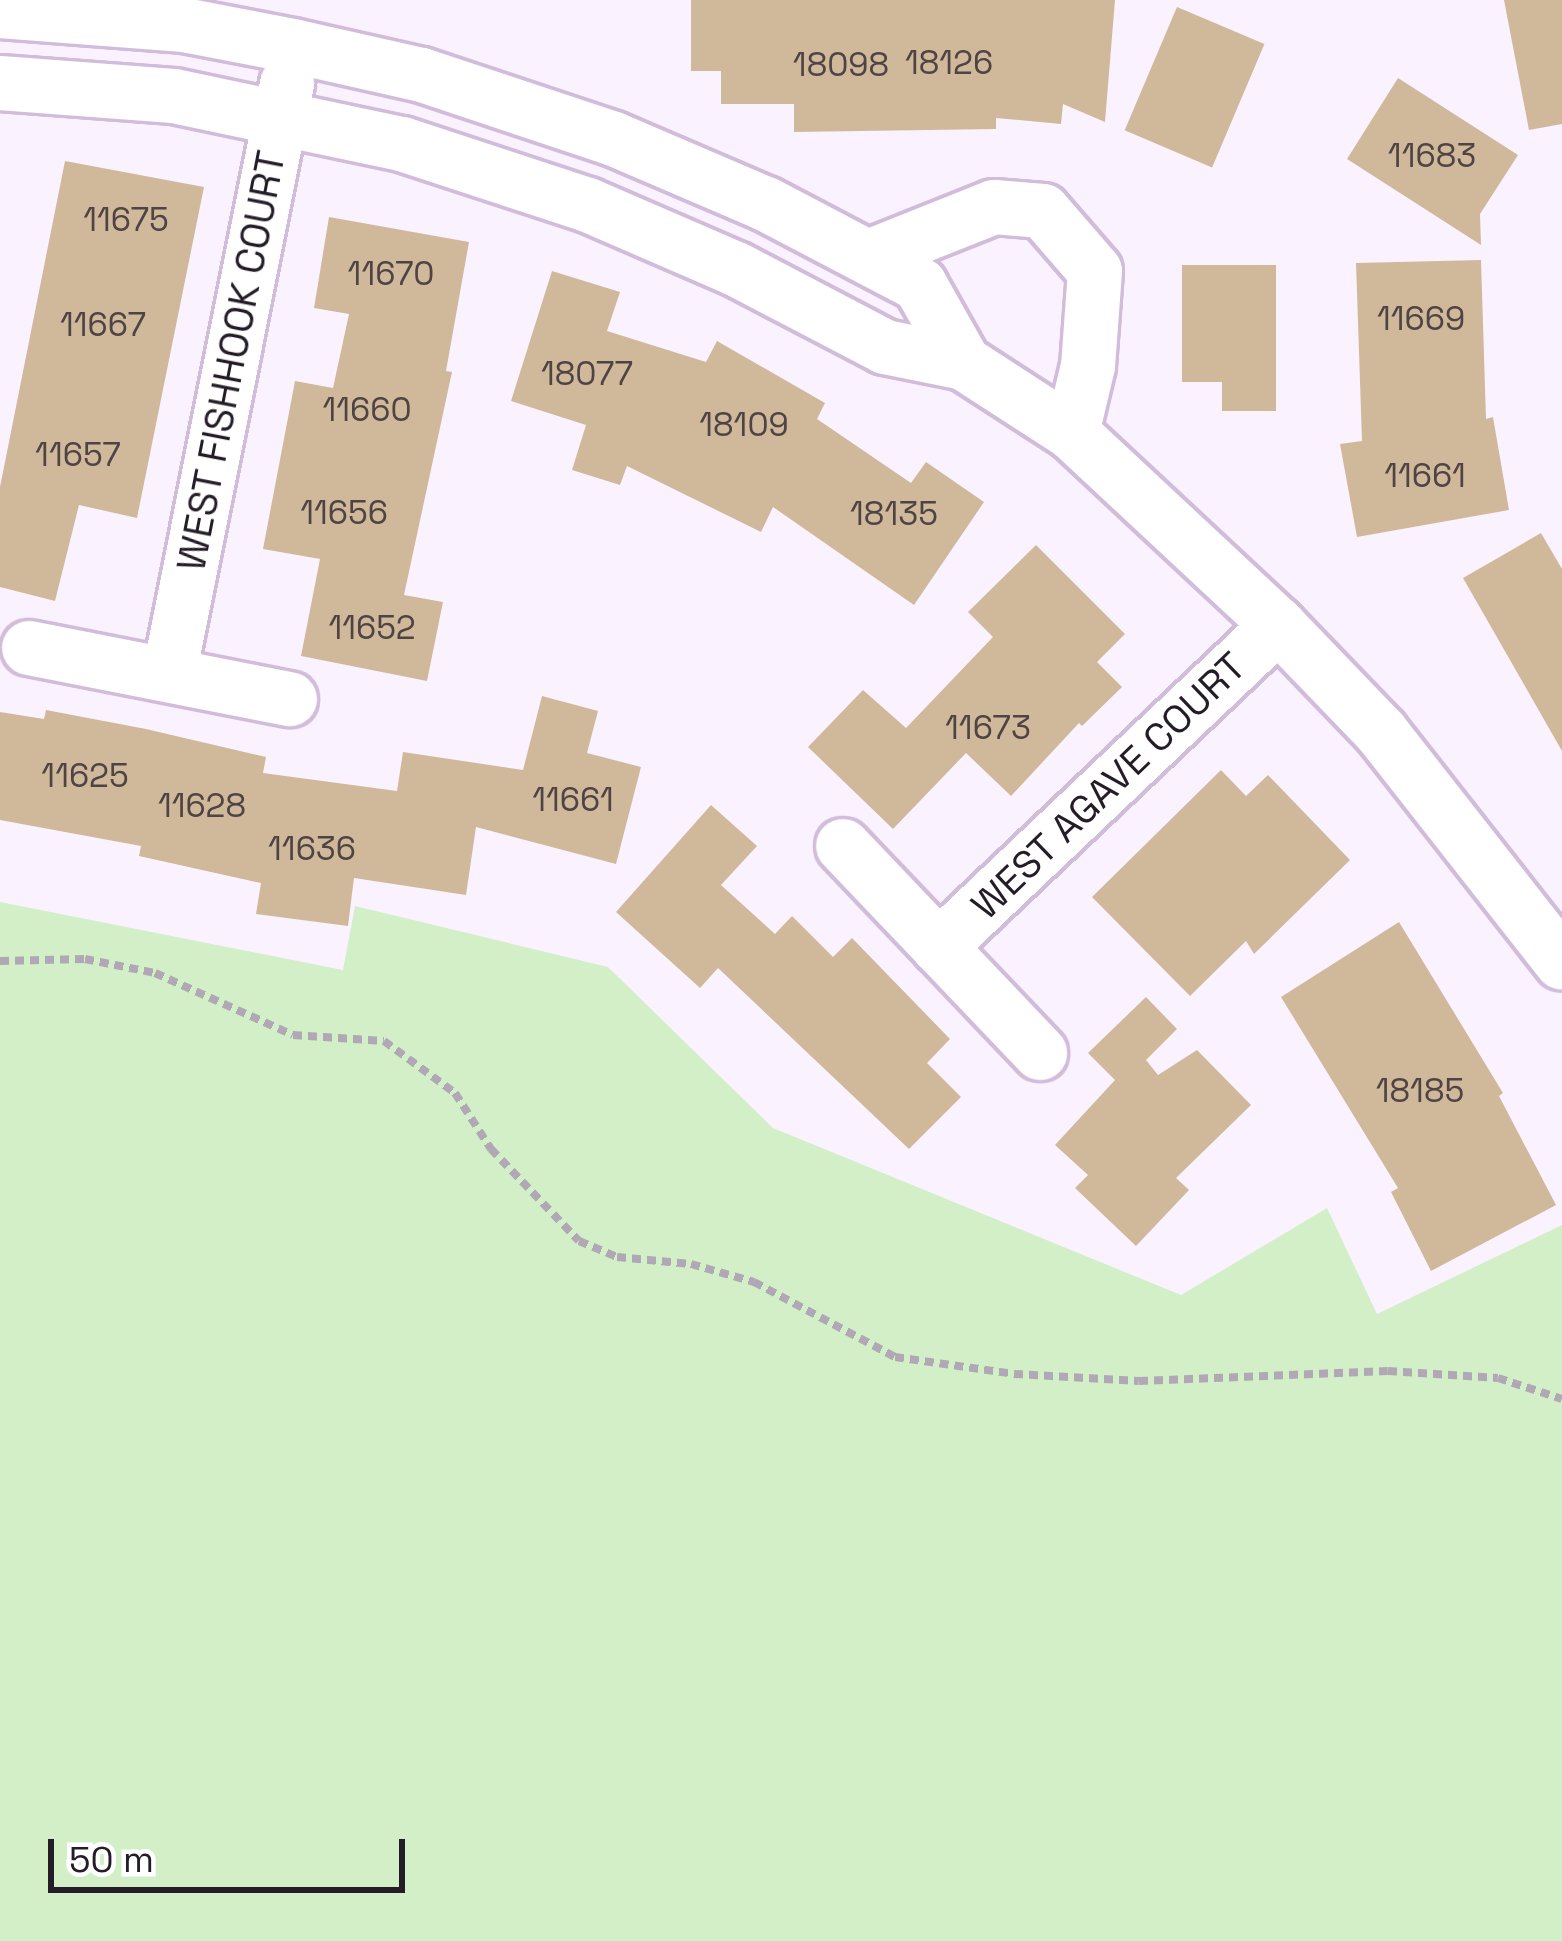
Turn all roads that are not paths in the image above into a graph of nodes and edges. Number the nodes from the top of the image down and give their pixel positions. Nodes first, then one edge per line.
1 (0, 10) edge
2 (293, 46) junction
3 (0, 83) edge
4 (281, 118) junction
5 (871, 256) junction
6 (964, 362) junction
7 (1072, 433) junction
8 (1278, 625) junction
9 (29, 648) dead end
10 (169, 676) junction
11 (290, 699) dead end
12 (843, 846) dead end
13 (939, 947) junction
14 (1562, 963) edge
15 (1040, 1053) dead end

1 - 2 street
2 - 4 street, WEST FISHHOOK COURT
2 - 5 street
3 - 4 street
4 - 6 street
4 - 10 street, WEST FISHHOOK COURT
5 - 6 street
5 - 7 street
6 - 7 street
7 - 8 street
8 - 13 street, WEST AGAVE COURT
8 - 14 street
9 - 10 street
10 - 11 street
12 - 13 street
13 - 15 street

